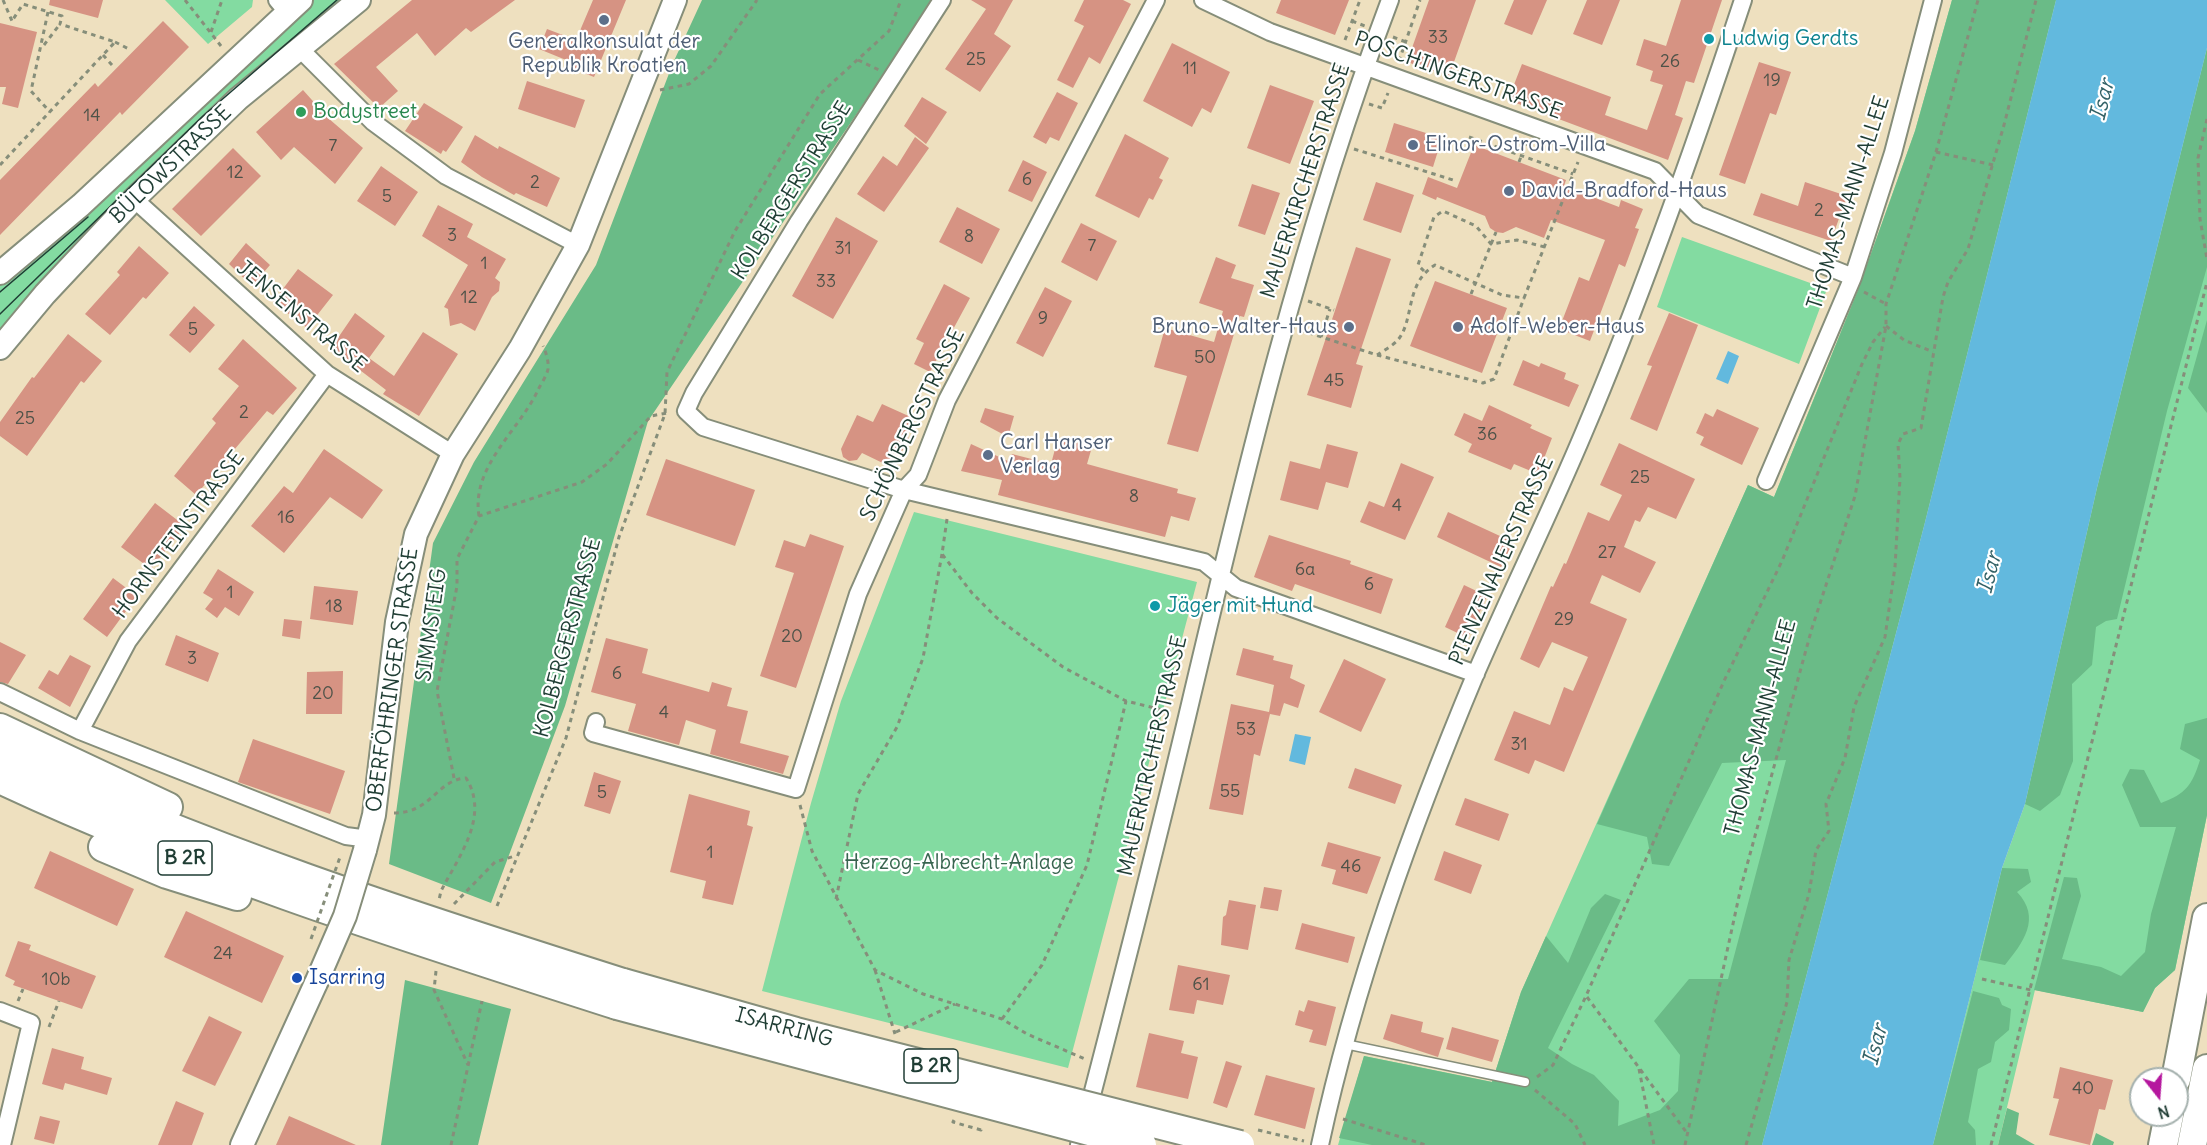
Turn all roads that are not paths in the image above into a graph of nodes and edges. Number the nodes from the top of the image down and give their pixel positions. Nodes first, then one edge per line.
1 (359, 0) edge
2 (675, 0) edge
3 (942, 0) edge
4 (1156, 0) edge
5 (1203, 0) edge
6 (1390, 0) edge
7 (1743, 0) edge
8 (1933, 0) edge
9 (288, 4) edge
10 (300, 49) junction
11 (1366, 67) junction
12 (1677, 193) junction
13 (134, 199) junction
14 (578, 245) junction
15 (0, 273) edge
16 (1851, 281) junction
17 (0, 348) edge
18 (327, 375) junction
19 (453, 454) junction
20 (1766, 482) dead end
21 (904, 490) junction
22 (1220, 572) junction
23 (1476, 674) junction
24 (0, 692) edge
25 (596, 722) dead end
26 (0, 728) edge
27 (80, 731) junction
28 (0, 754) edge
29 (0, 779) edge
30 (0, 800) edge
31 (367, 844) junction
32 (351, 895) junction
33 (2207, 918) edge
34 (374, 925) junction
35 (620, 994) junction
36 (0, 1011) edge
37 (1344, 1044) junction
38 (2178, 1067) edge
39 (2207, 1068) edge
40 (1525, 1082) road end
41 (2167, 1127) edge
42 (2, 1145) edge
43 (242, 1145) edge
44 (1079, 1145) edge
45 (1142, 1145) edge
46 (1240, 1145) edge
47 (1320, 1145) edge
48 (2163, 1145) edge
49 (2192, 1145) edge

1 - 10 main road, BÜLOWSTRASSE
2 - 14 main road, OBERFÖHRINGER STRASSE
3 - 21 street, KOLBERGERSTRASSE
4 - 21 street, SCHÖNBERGSTRASSE
5 - 11 street, POSCHINGERSTRASSE
6 - 11 street, MAUERKIRCHERSTRASSE
7 - 12 street, PIENZENAUERSTRASSE
8 - 16 street, THOMAS-MANN-ALLEE
9 - 15 main road, BÜLOWSTRASSE
10 - 13 main road, BÜLOWSTRASSE
10 - 14 street
11 - 12 street, POSCHINGERSTRASSE
11 - 22 street, MAUERKIRCHERSTRASSE
12 - 16 street, POSCHINGERSTRASSE
12 - 23 street, PIENZENAUERSTRASSE
13 - 17 main road, BÜLOWSTRASSE
13 - 18 street, JENSENSTRASSE
14 - 19 main road, OBERFÖHRINGER STRASSE
16 - 20 street, THOMAS-MANN-ALLEE
18 - 19 street, JENSENSTRASSE
18 - 27 street, HORNSTEINSTRASSE
19 - 31 main road, OBERFÖHRINGER STRASSE
21 - 22 street
21 - 25 street, SCHÖNBERGSTRASSE
22 - 23 street
22 - 44 street, MAUERKIRCHERSTRASSE
23 - 37 street, PIENZENAUERSTRASSE
24 - 27 street
26 - 32 highway
27 - 31 street
28 - 32 highway, ISARRING / B 2R
29 - 34 highway, ISARRING / B 2R
30 - 34 highway
31 - 43 main road, OBERFÖHRINGER STRASSE, bridge
32 - 35 highway, ISARRING / B 2R
33 - 38 highway
34 - 35 highway, ISARRING / B 2R
35 - 45 highway, ISARRING / B 2R, bridge
35 - 46 highway, ISARRING / B 2R, bridge
36 - 42 street
37 - 40 lane
37 - 47 street, PIENZENAUERSTRASSE
39 - 49 highway
41 - 48 highway

